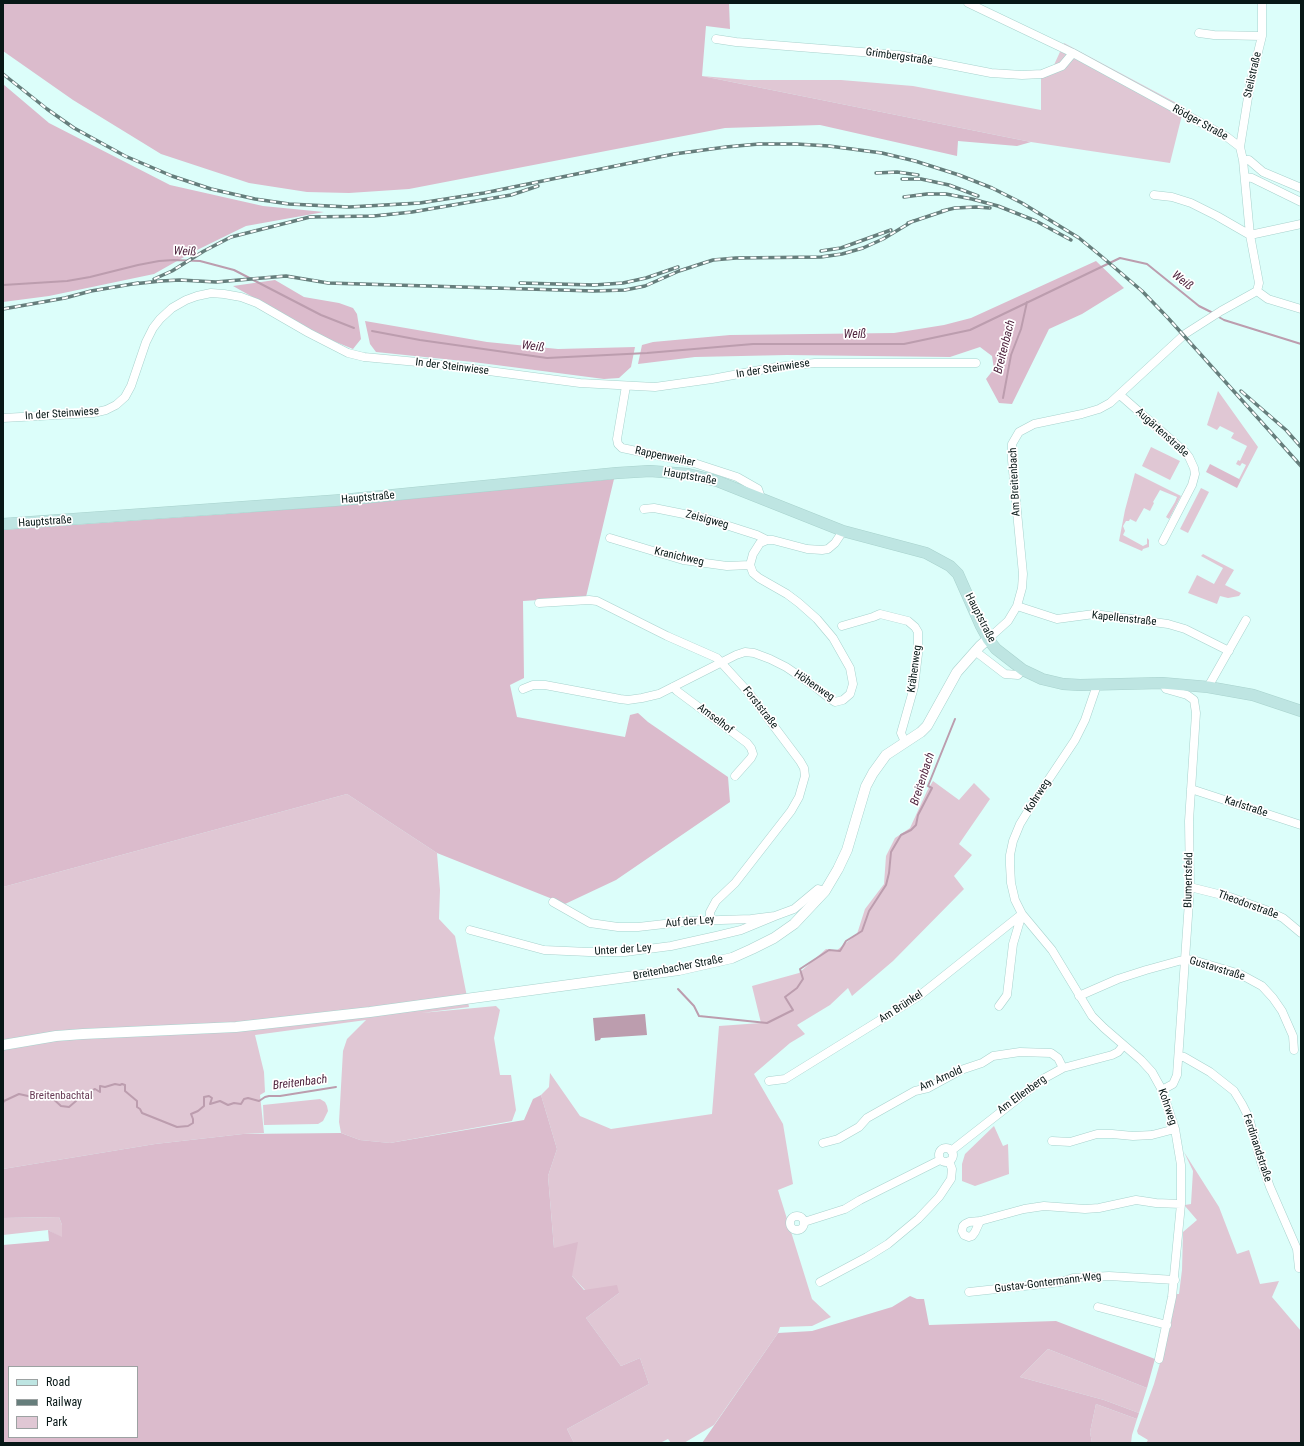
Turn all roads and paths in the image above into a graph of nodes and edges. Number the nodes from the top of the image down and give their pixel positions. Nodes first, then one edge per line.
1 (968, 3) edge
2 (1262, 3) edge
3 (1199, 33) dead end
4 (1262, 36) junction
5 (716, 39) dead end
6 (1073, 53) junction
7 (1240, 147) junction
8 (1243, 160) junction
9 (1245, 177) junction
10 (1301, 188) edge
11 (1154, 195) dead end
12 (1301, 202) edge
13 (1301, 224) edge
14 (1250, 235) junction
15 (1257, 291) junction
16 (1301, 309) edge
17 (976, 364) dead end
18 (626, 386) junction
19 (1120, 395) junction
20 (3, 418) edge
21 (761, 498) junction
22 (644, 509) dead end
23 (3, 524) edge
24 (843, 531) junction
25 (610, 538) dead end
26 (767, 540) junction
27 (1163, 541) dead end
28 (750, 565) junction
29 (539, 603) dead end
30 (1017, 606) junction
31 (1246, 620) dead end
32 (842, 626) dead end
33 (988, 639) junction
34 (975, 651) junction
35 (1229, 651) junction
36 (722, 662) junction
37 (1024, 670) junction
38 (1162, 683) junction
39 (1097, 686) junction
40 (673, 687) junction
41 (1208, 687) junction
42 (523, 689) dead end
43 (1301, 711) edge
44 (905, 742) junction
45 (735, 776) dead end
46 (1191, 790) junction
47 (1301, 825) edge
48 (1190, 887) junction
49 (825, 891) junction
50 (553, 902) dead end
51 (1022, 914) junction
52 (775, 916) junction
53 (710, 920) junction
54 (470, 930) dead end
55 (1301, 933) edge
56 (1186, 959) junction
57 (1079, 996) junction
58 (999, 1006) dead end
59 (3, 1045) edge
60 (1123, 1046) junction
61 (1294, 1050) dead end
62 (1179, 1056) junction
63 (1063, 1068) junction
64 (769, 1082) dead end
65 (1162, 1090) junction
66 (1175, 1129) junction
67 (1052, 1141) dead end
68 (823, 1143) dead end
69 (951, 1150) junction
70 (940, 1160) junction
71 (949, 1161) junction
72 (1181, 1204) junction
73 (980, 1221) dead end
74 (804, 1222) dead end
75 (1299, 1268) dead end
76 (1175, 1280) junction
77 (820, 1282) dead end
78 (969, 1292) dead end
79 (1098, 1307) dead end
80 (1166, 1324) junction
81 (1159, 1359) dead end

1 - 6 street, Rödger Straße
2 - 4 street, Steilstraße
3 - 4 street
4 - 7 street, Steilstraße
5 - 6 street, Grimbergstraße
6 - 7 street, Rödger Straße
7 - 8 street, Rödger Straße
8 - 9 street, Rödger Straße
8 - 10 street
9 - 12 street
9 - 14 street, Rödger Straße
11 - 14 street
13 - 14 street
14 - 15 street, Rödger Straße
15 - 16 street
15 - 19 street, Am Breitenbach
17 - 18 street, In der Steinwiese
18 - 20 street, In der Steinwiese
18 - 21 street, Rappenweiher
19 - 27 street, Augärtenstraße
19 - 30 street, Am Breitenbach
21 - 23 main road, Hauptstraße
21 - 24 main road, Hauptstraße
22 - 26 street, Zeisigweg
24 - 26 street
24 - 33 main road, Hauptstraße
25 - 28 street, Kranichweg
26 - 28 street
28 - 36 street, Höhenweg
29 - 36 street, Forststraße
30 - 33 street, Am Breitenbach
30 - 35 street, Kapellenstraße
31 - 35 street
32 - 44 street, Krähenweg
33 - 34 street, Breitenbacher Straße
33 - 37 main road, Hauptstraße
34 - 37 street
34 - 44 street, Breitenbacher Straße
35 - 41 street
36 - 40 street, Höhenweg
36 - 53 street, Forststraße
37 - 39 main road, Hauptstraße
38 - 39 main road, Hauptstraße
38 - 41 main road, Hauptstraße
38 - 46 street, Blumertsfeld
39 - 51 street, Kohrweg
40 - 42 street, Höhenweg
40 - 45 street, Amselhof
41 - 43 main road, Hauptstraße
44 - 49 street, Breitenbacher Straße
46 - 47 street, Karlstraße
46 - 48 street, Blumertsfeld
48 - 55 street, Theodorstraße
48 - 56 street, Blumertsfeld
49 - 52 street, Auf der Ley
49 - 59 street, Breitenbacher Straße
50 - 53 street, Auf der Ley
51 - 57 street, Kohrweg
51 - 58 street
51 - 64 street, Am Brünkel
52 - 53 street, Auf der Ley
52 - 54 street, Unter der Ley
56 - 57 street, Gustavstraße
56 - 61 street, Gustavstraße
56 - 62 street, Blumertsfeld
57 - 60 street, Kohrweg
60 - 63 street, Am Ellenberg
60 - 65 street, Kohrweg
62 - 65 street, Blumertsfeld
62 - 75 street, Ferdinandstraße
63 - 68 street, Am Arnold
63 - 69 street, Am Ellenberg
65 - 66 street, Kohrweg
66 - 67 street
66 - 72 street, Kohrweg
69 - 70 street, Am Ellenberg
69 - 71 street
70 - 71 street
70 - 74 street, Am Ellenberg
71 - 77 street
72 - 73 street
72 - 76 street, Kohrweg
76 - 78 street, Gustav-Gontermann-Weg
76 - 80 street, Kohrweg
79 - 80 street
80 - 81 street, Kohrweg

